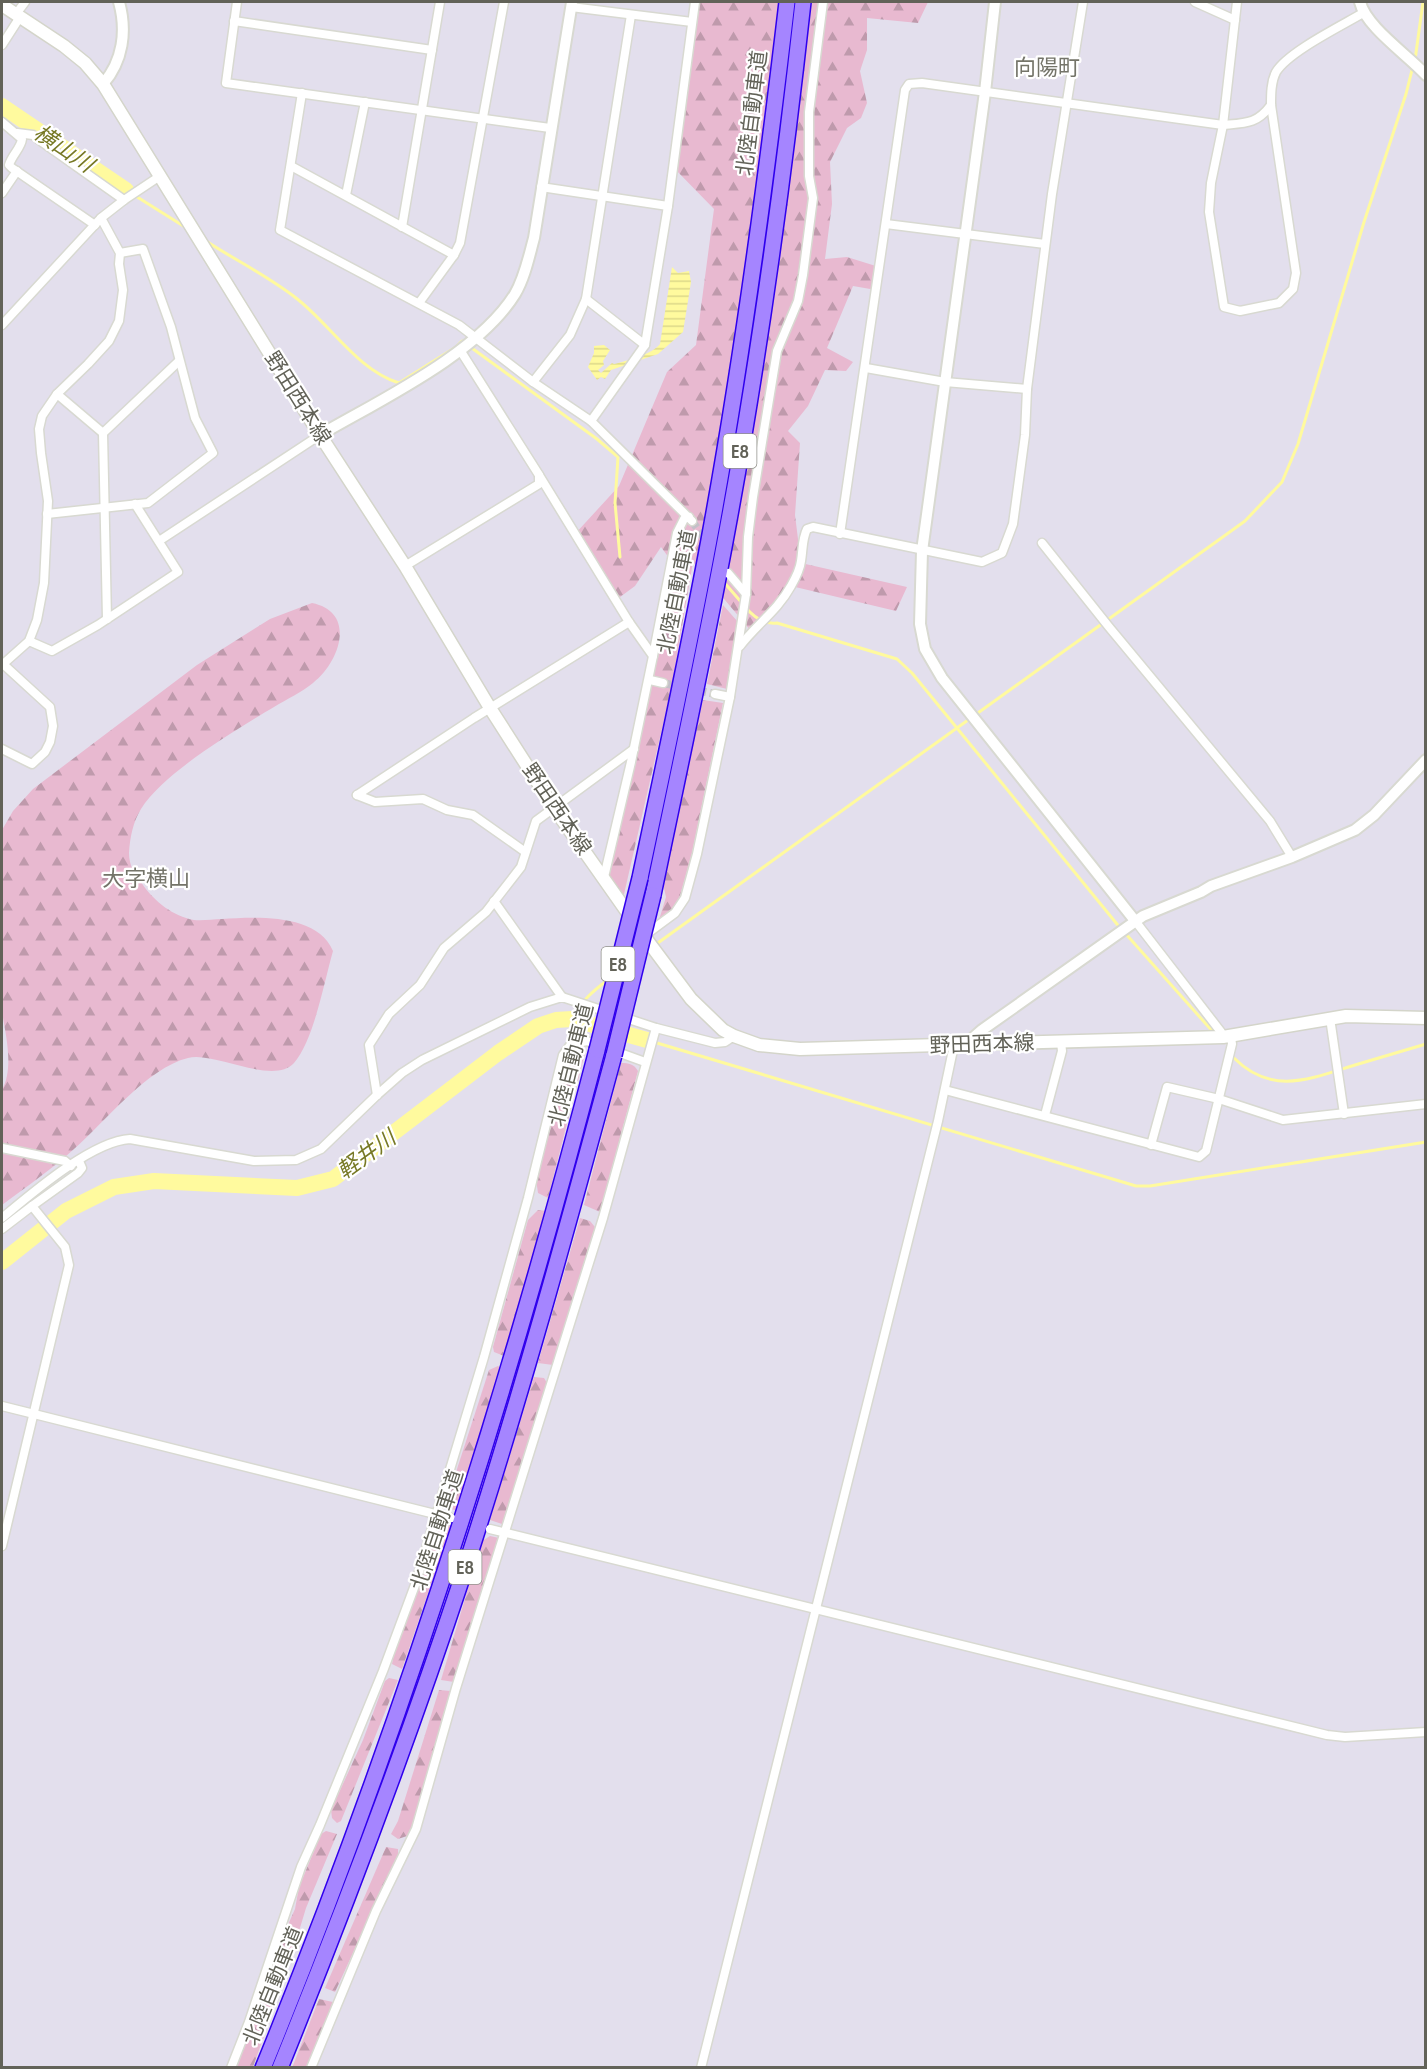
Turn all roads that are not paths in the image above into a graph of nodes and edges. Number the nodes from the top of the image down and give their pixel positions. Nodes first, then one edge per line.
1 (25, 2) edge
2 (119, 2) edge
3 (237, 2) edge
4 (441, 2) edge
5 (504, 2) edge
6 (695, 2) edge
7 (787, 2) edge
8 (803, 2) edge
9 (823, 2) edge
10 (995, 2) edge
11 (1083, 2) edge
12 (1195, 2) edge
13 (1237, 2) edge
14 (571, 4) edge
15 (2, 5) edge
16 (1362, 7) edge
17 (631, 15) junction
18 (18, 16) junction
19 (1235, 20) junction
20 (234, 21) junction
21 (692, 22) junction
22 (2, 45) edge
23 (432, 50) junction
24 (1425, 75) edge
25 (103, 84) junction
26 (986, 92) junction
27 (302, 93) junction
28 (365, 102) junction
29 (1067, 104) junction
30 (1271, 105) junction
31 (422, 109) junction
32 (483, 118) junction
33 (2, 122) edge
34 (1223, 125) junction
35 (550, 128) junction
36 (17, 133) junction
37 (291, 165) junction
38 (17, 171) junction
39 (160, 176) junction
40 (541, 187) junction
41 (2, 193) edge
42 (346, 195) junction
43 (602, 197) junction
44 (125, 199) junction
45 (668, 207) junction
46 (98, 221) junction
47 (886, 224) junction
48 (402, 226) junction
49 (965, 234) junction
50 (1045, 244) junction
51 (120, 253) junction
52 (454, 255) junction
53 (586, 299) junction
54 (418, 303) junction
55 (2, 326) edge
56 (474, 340) junction
57 (645, 345) junction
58 (461, 349) junction
59 (178, 361) junction
60 (866, 368) junction
61 (533, 381) junction
62 (945, 382) junction
63 (1027, 389) junction
64 (57, 394) junction
65 (591, 421) junction
66 (103, 433) junction
67 (320, 435) junction
68 (538, 475) junction
69 (135, 504) junction
70 (105, 507) junction
71 (47, 514) junction
72 (840, 534) junction
73 (159, 541) junction
74 (1042, 543) dead end
75 (922, 551) junction
76 (405, 566) junction
77 (728, 573) dead end
78 (746, 596) junction
79 (107, 620) junction
80 (629, 622) junction
81 (29, 641) junction
82 (738, 649) junction
83 (653, 656) junction
84 (2, 664) edge
85 (650, 680) junction
86 (663, 683) tunnel mouth
87 (715, 694) tunnel mouth
88 (730, 697) junction
89 (490, 708) junction
90 (2, 749) edge
91 (634, 749) junction
92 (1425, 760) edge
93 (554, 808) junction
94 (525, 850) junction
95 (1292, 857) junction
96 (604, 877) junction
97 (494, 901) junction
98 (1136, 922) junction
99 (644, 936) junction
100 (562, 998) junction
101 (1330, 1018) junction
102 (1425, 1018) edge
103 (655, 1031) junction
104 (734, 1036) junction
105 (1227, 1037) junction
106 (1061, 1042) junction
107 (974, 1044) junction
108 (954, 1045) junction
109 (645, 1062) junction
110 (945, 1090) junction
111 (377, 1095) junction
112 (1219, 1099) junction
113 (1425, 1104) edge
114 (1344, 1114) junction
115 (1045, 1115) junction
116 (1151, 1145) junction
117 (2, 1148) edge
118 (75, 1164) junction
119 (32, 1206) junction
120 (2, 1218) edge
121 (2, 1229) edge
122 (2, 1406) edge
123 (34, 1414) junction
124 (437, 1514) junction
125 (451, 1518) dead end
126 (490, 1529) dead end
127 (505, 1532) junction
128 (2, 1546) edge
129 (815, 1609) junction
130 (1425, 1732) edge
131 (231, 2067) edge
132 (263, 2067) edge
133 (280, 2067) edge
134 (311, 2067) edge
135 (701, 2067) edge

1 - 18 street
2 - 25 street
3 - 20 street
4 - 23 street
5 - 32 street
6 - 21 street
7 - 132 highway, 北陸自動車道 / E8, bridge
8 - 133 highway, 北陸自動車道 / E8, bridge
9 - 78 street
10 - 26 street
11 - 29 street
12 - 19 street
13 - 19 street
14 - 17 street
14 - 35 street
15 - 18 main road, 野田西本線
16 - 24 street
16 - 30 street
17 - 21 street
17 - 43 street
18 - 22 street
18 - 25 main road, 野田西本線
19 - 34 street
20 - 23 street
20 - 27 street
21 - 45 street
23 - 31 street
25 - 39 main road, 野田西本線
26 - 29 street
26 - 47 street
26 - 49 street
27 - 28 street
27 - 37 street
28 - 31 street
28 - 42 street
29 - 34 street
29 - 50 street
30 - 34 street
30 - 34 street
31 - 32 street
31 - 48 street
32 - 35 street
32 - 52 street
33 - 36 street
35 - 40 street
36 - 38 street
36 - 44 street
37 - 42 street
37 - 54 street
38 - 41 street
38 - 46 street
39 - 44 street
39 - 67 main road, 野田西本線
40 - 43 street
40 - 56 street
42 - 48 street
43 - 45 street
43 - 53 street
44 - 46 street
45 - 57 street
46 - 51 street
46 - 55 street
47 - 49 street
47 - 60 street
48 - 52 street
49 - 50 street
49 - 62 street
50 - 63 street
51 - 59 street
51 - 64 street
52 - 54 street
53 - 57 street
53 - 61 street
54 - 56 street
56 - 58 street
56 - 61 street
57 - 65 street
58 - 67 street
58 - 68 street
59 - 66 street
59 - 69 street
60 - 62 street
60 - 72 street
61 - 65 street
62 - 63 street
62 - 75 street
63 - 75 street
64 - 66 street
64 - 71 street
65 - 83 street
66 - 70 street
67 - 73 street
67 - 76 main road, 野田西本線
68 - 76 street
68 - 80 street
69 - 70 street
69 - 73 street
70 - 71 street
70 - 79 street
71 - 81 street
72 - 75 street
72 - 82 street
73 - 79 street
74 - 95 street
75 - 98 street
76 - 89 main road, 野田西本線
77 - 78 street
78 - 82 street
79 - 81 street
80 - 83 street
80 - 89 street
81 - 84 street
82 - 88 street
83 - 85 street
84 - 90 street
85 - 86 street
85 - 91 street
87 - 88 street
88 - 99 street
89 - 93 main road, 野田西本線
89 - 94 street
91 - 93 street
91 - 96 street
92 - 95 street
93 - 94 street
93 - 96 main road, 野田西本線
94 - 97 street
95 - 98 street
96 - 99 main road, 野田西本線
97 - 100 street
97 - 111 street
98 - 105 street
98 - 107 street
99 - 104 main road, 野田西本線
100 - 103 street
100 - 111 street
101 - 102 main road, 野田西本線
101 - 105 main road, 野田西本線
101 - 114 street
103 - 104 street
103 - 109 street
104 - 108 main road, 野田西本線
105 - 106 main road, 野田西本線
105 - 112 street
106 - 107 main road, 野田西本線
106 - 115 street
107 - 108 main road, 野田西本線
108 - 110 street
109 - 124 street
109 - 127 street
110 - 115 street
110 - 129 street
111 - 118 street
112 - 114 street
112 - 116 street
112 - 116 street
113 - 114 street
115 - 116 street
117 - 118 street
118 - 119 street
118 - 120 street
119 - 121 street
119 - 123 street
122 - 123 street
123 - 124 street
123 - 128 street
124 - 125 street
124 - 131 street
126 - 127 street
127 - 129 street
127 - 134 street
129 - 130 street
129 - 135 street

